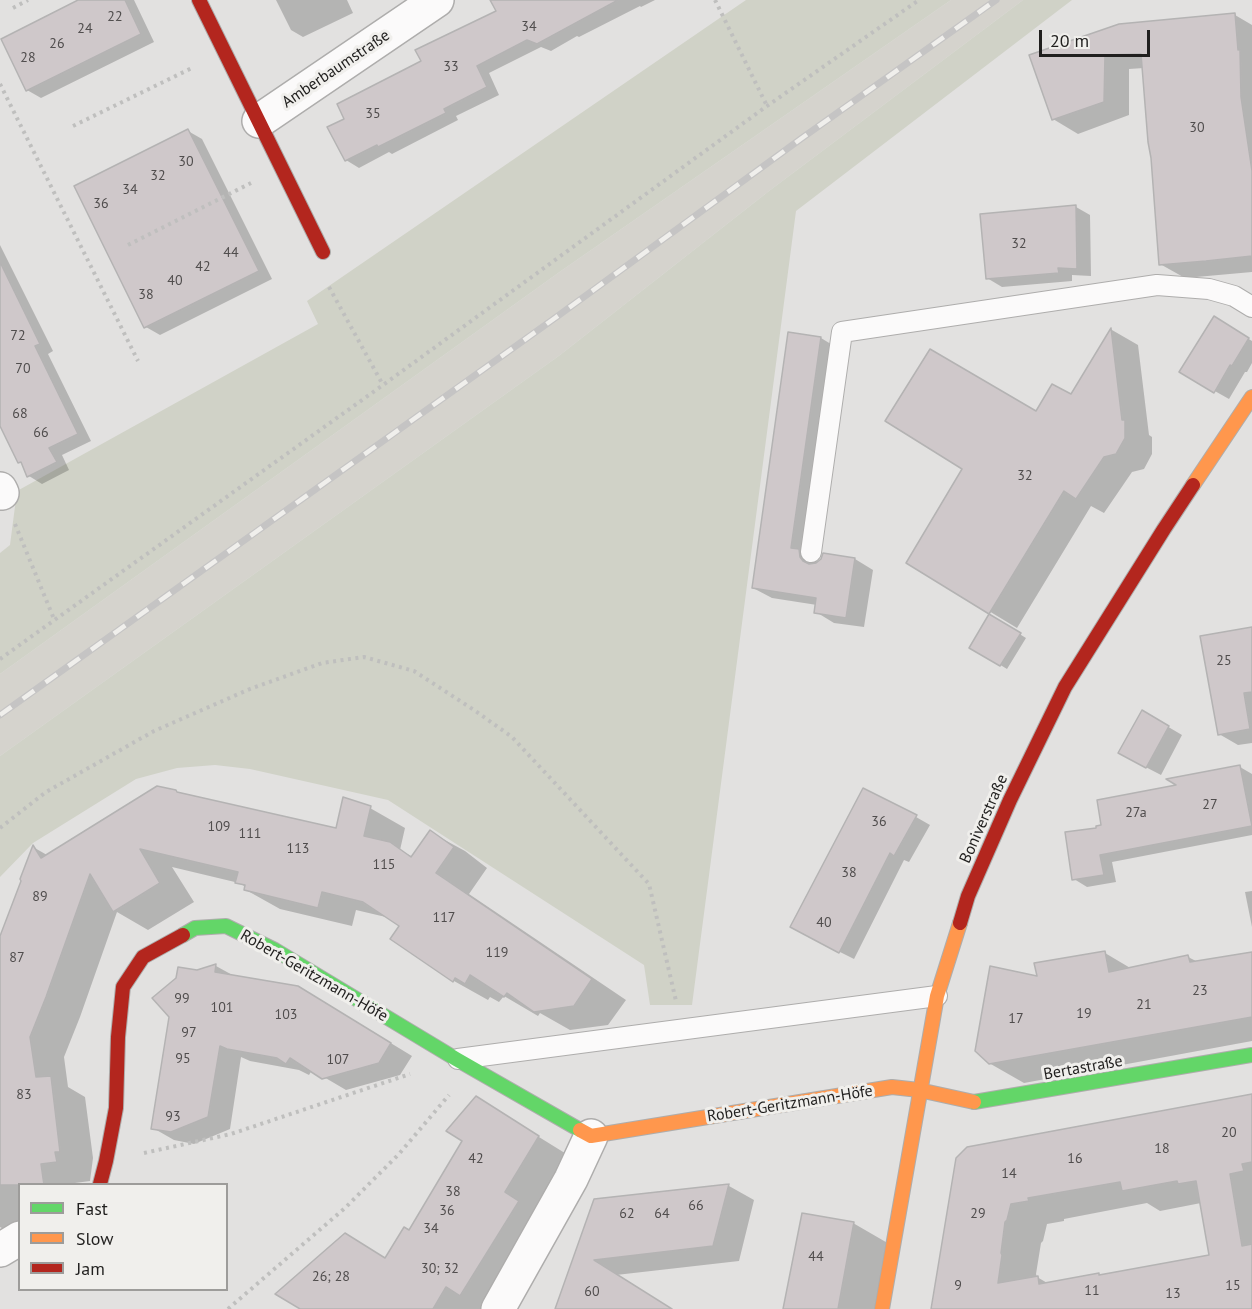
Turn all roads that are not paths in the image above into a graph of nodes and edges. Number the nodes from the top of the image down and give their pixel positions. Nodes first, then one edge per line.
1 (199, 0) edge
2 (426, 8) edge
3 (259, 122) junction
4 (323, 252) road end
5 (1252, 307) edge
6 (1252, 398) edge
7 (811, 552) dead end
8 (937, 996) junction
9 (1252, 1055) edge
10 (465, 1063) junction
11 (919, 1090) junction
12 (591, 1136) junction
13 (100, 1183) edge
14 (18, 1239) edge
15 (0, 1250) edge
16 (498, 1309) edge
17 (882, 1309) edge

1 - 3 street
2 - 3 street, Amberbaumstraße
3 - 4 street
5 - 7 lane
6 - 8 street, Boniverstraße
8 - 10 lane
8 - 11 street, Boniverstraße
9 - 11 street, Bertastraße
10 - 12 street, Robert-Geritzmann-Höfe
10 - 13 street, Robert-Geritzmann-Höfe
11 - 12 street, Robert-Geritzmann-Höfe
11 - 17 street, Boniverstraße
12 - 16 street
14 - 15 street

